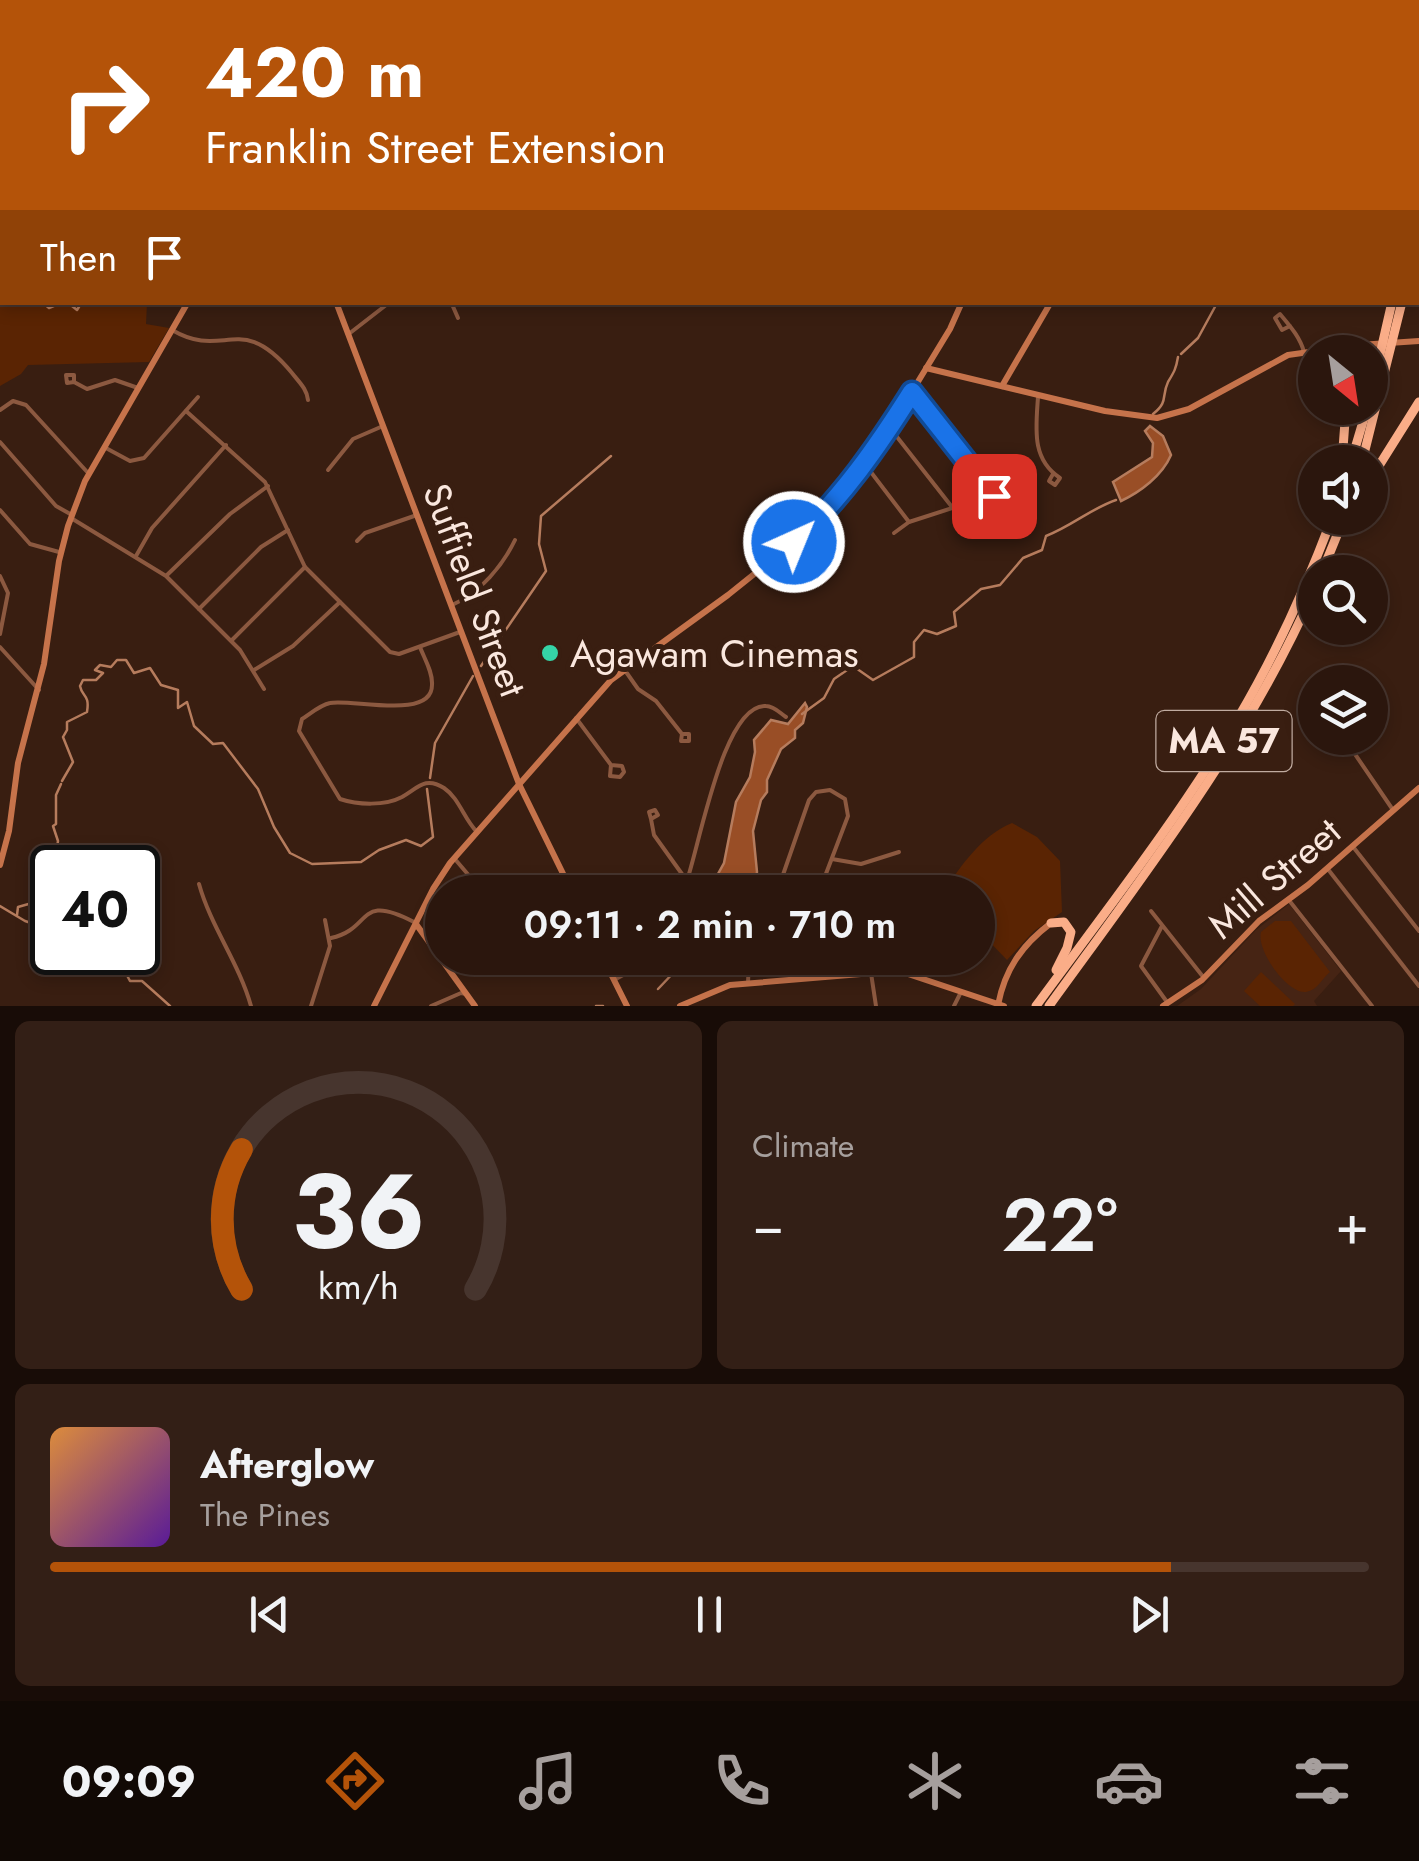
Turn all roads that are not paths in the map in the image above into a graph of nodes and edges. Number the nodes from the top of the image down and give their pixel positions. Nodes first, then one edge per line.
1 (186, 305) edge
2 (337, 305) edge
3 (386, 305) edge
4 (452, 305) edge
5 (960, 305) edge
6 (1049, 305) edge
7 (1391, 305) edge
8 (1401, 305) edge
9 (458, 318) dead end
10 (1290, 326) dead end
11 (172, 330) junction
12 (348, 334) junction
13 (1384, 335) edge
14 (1298, 341) edge
15 (1419, 341) edge
16 (1388, 343) edge
17 (1298, 354) edge
18 (926, 368) junction
19 (74, 382) dead end
20 (1002, 386) junction
21 (138, 388) junction
22 (912, 392) junction
23 (1038, 394) junction
24 (198, 397) dead end
25 (308, 400) dead end
26 (1419, 402) edge
27 (0, 410) edge
28 (186, 411) junction
29 (383, 426) junction
30 (890, 428) junction
31 (0, 442) edge
32 (1366, 445) edge
33 (226, 446) junction
34 (104, 447) junction
35 (1388, 451) edge
36 (864, 463) junction
37 (328, 470) dead end
38 (90, 474) junction
39 (1054, 474) dead end
40 (268, 486) junction
41 (974, 501) dead end
42 (953, 508) junction
43 (0, 510) edge
44 (416, 515) junction
45 (72, 516) junction
46 (1014, 521) dead end
47 (909, 522) junction
48 (288, 530) junction
49 (894, 534) dead end
50 (515, 540) dead end
51 (357, 541) dead end
52 (61, 552) junction
53 (136, 556) junction
54 (306, 568) junction
55 (0, 576) edge
56 (166, 576) junction
57 (340, 602) junction
58 (450, 605) junction
59 (199, 609) junction
60 (1298, 609) edge
61 (1298, 614) edge
62 (461, 631) junction
63 (0, 634) edge
64 (232, 640) junction
65 (420, 646) junction
66 (0, 647) edge
67 (624, 669) junction
68 (254, 670) junction
69 (30, 680) junction
70 (40, 680) junction
71 (264, 689) dead end
72 (38, 690) junction
73 (786, 717) dead end
74 (576, 718) junction
75 (682, 734) dead end
76 (1356, 755) edge
77 (611, 764) dead end
78 (519, 784) junction
79 (1419, 788) edge
80 (1393, 810) junction
81 (651, 819) dead end
82 (477, 832) junction
83 (1352, 846) junction
84 (899, 852) dead end
85 (454, 858) junction
86 (831, 859) junction
87 (0, 863) edge
88 (692, 866) junction
89 (677, 867) junction
90 (1327, 868) junction
91 (468, 875) edge
92 (564, 875) edge
93 (683, 875) edge
94 (690, 875) edge
95 (783, 875) edge
96 (825, 875) edge
97 (199, 884) dead end
98 (1288, 899) junction
99 (1151, 911) dead end
100 (325, 920) dead end
101 (1051, 922) joint
102 (416, 923) junction
103 (1162, 926) junction
104 (1419, 931) edge
105 (331, 938) junction
106 (612, 975) edge
107 (623, 975) edge
108 (748, 975) edge
109 (791, 975) edge
110 (846, 975) edge
111 (871, 975) edge
112 (911, 975) edge
113 (833, 976) joint
114 (1204, 979) junction
115 (614, 980) junction
116 (790, 980) junction
117 (748, 983) junction
118 (1419, 986) edge
119 (466, 994) junction
120 (960, 994) junction
121 (1001, 1005) edge
122 (1167, 1005) edge
123 (251, 1006) edge
124 (312, 1006) edge
125 (374, 1006) edge
126 (431, 1006) edge
127 (475, 1006) edge
128 (628, 1006) edge
129 (680, 1006) edge
130 (876, 1006) edge
131 (954, 1006) edge
132 (1034, 1006) edge
133 (1048, 1006) edge
134 (1372, 1006) edge

1 - 11 street
2 - 12 street, Suffield Street
3 - 12 street
4 - 9 street
5 - 18 street
6 - 20 street
7 - 13 highway
8 - 32 highway
10 - 14 street
11 - 21 street
11 - 25 street
12 - 29 street, Suffield Street
15 - 16 street
17 - 23 street
18 - 20 street
18 - 22 street
19 - 21 street
20 - 23 street
21 - 34 street
22 - 30 street
22 - 46 street
23 - 39 street
24 - 28 street
26 - 35 highway
27 - 38 street
28 - 33 street
28 - 34 street
29 - 37 street
29 - 44 street, Suffield Street
30 - 36 street
30 - 42 street
31 - 45 street
33 - 40 street
33 - 53 street
34 - 38 street
36 - 47 street
36 - 67 street
38 - 45 street
40 - 48 street
40 - 56 street
41 - 42 street
42 - 47 street
43 - 52 street
44 - 51 street
44 - 58 street, Suffield Street
45 - 52 street
45 - 53 street
47 - 49 street
48 - 54 street
48 - 59 street
50 - 58 street
52 - 70 street
53 - 56 street
54 - 57 street
54 - 64 street
55 - 63 street
56 - 59 street
57 - 65 street
57 - 68 street
58 - 62 street, Suffield Street
59 - 64 street
60 - 132 highway, MA 57
61 - 133 highway, MA 57
62 - 65 street
62 - 78 street, Suffield Street
64 - 68 street
65 - 82 street
66 - 69 street
67 - 74 street
67 - 75 street
68 - 71 street
69 - 70 street
69 - 72 street
70 - 72 street
72 - 87 street
73 - 88 street
74 - 77 street
74 - 78 street
76 - 80 street
78 - 82 street
78 - 92 street, Suffield Street
79 - 80 street, Mill Street
80 - 83 street, Mill Street
81 - 89 street
82 - 85 street
83 - 90 street, Mill Street
83 - 104 street
84 - 86 street
85 - 91 street
85 - 102 street
86 - 95 street
86 - 96 street
88 - 89 street
88 - 94 street
89 - 93 street
90 - 98 street, Mill Street
90 - 118 street
97 - 123 street
98 - 114 street, Mill Street
98 - 134 street
99 - 103 street
100 - 105 street
101 - 121 street
101 - 132 highway
102 - 105 street
102 - 119 street
102 - 125 street
103 - 114 street
103 - 122 street
105 - 124 street
106 - 115 street
107 - 115 street
108 - 117 street
109 - 116 street
110 - 113 street
111 - 130 street
112 - 120 street
113 - 116 street
114 - 122 street, Mill Street
115 - 128 street
116 - 117 street
117 - 129 street
119 - 126 street
119 - 127 street
120 - 121 street
120 - 131 street

